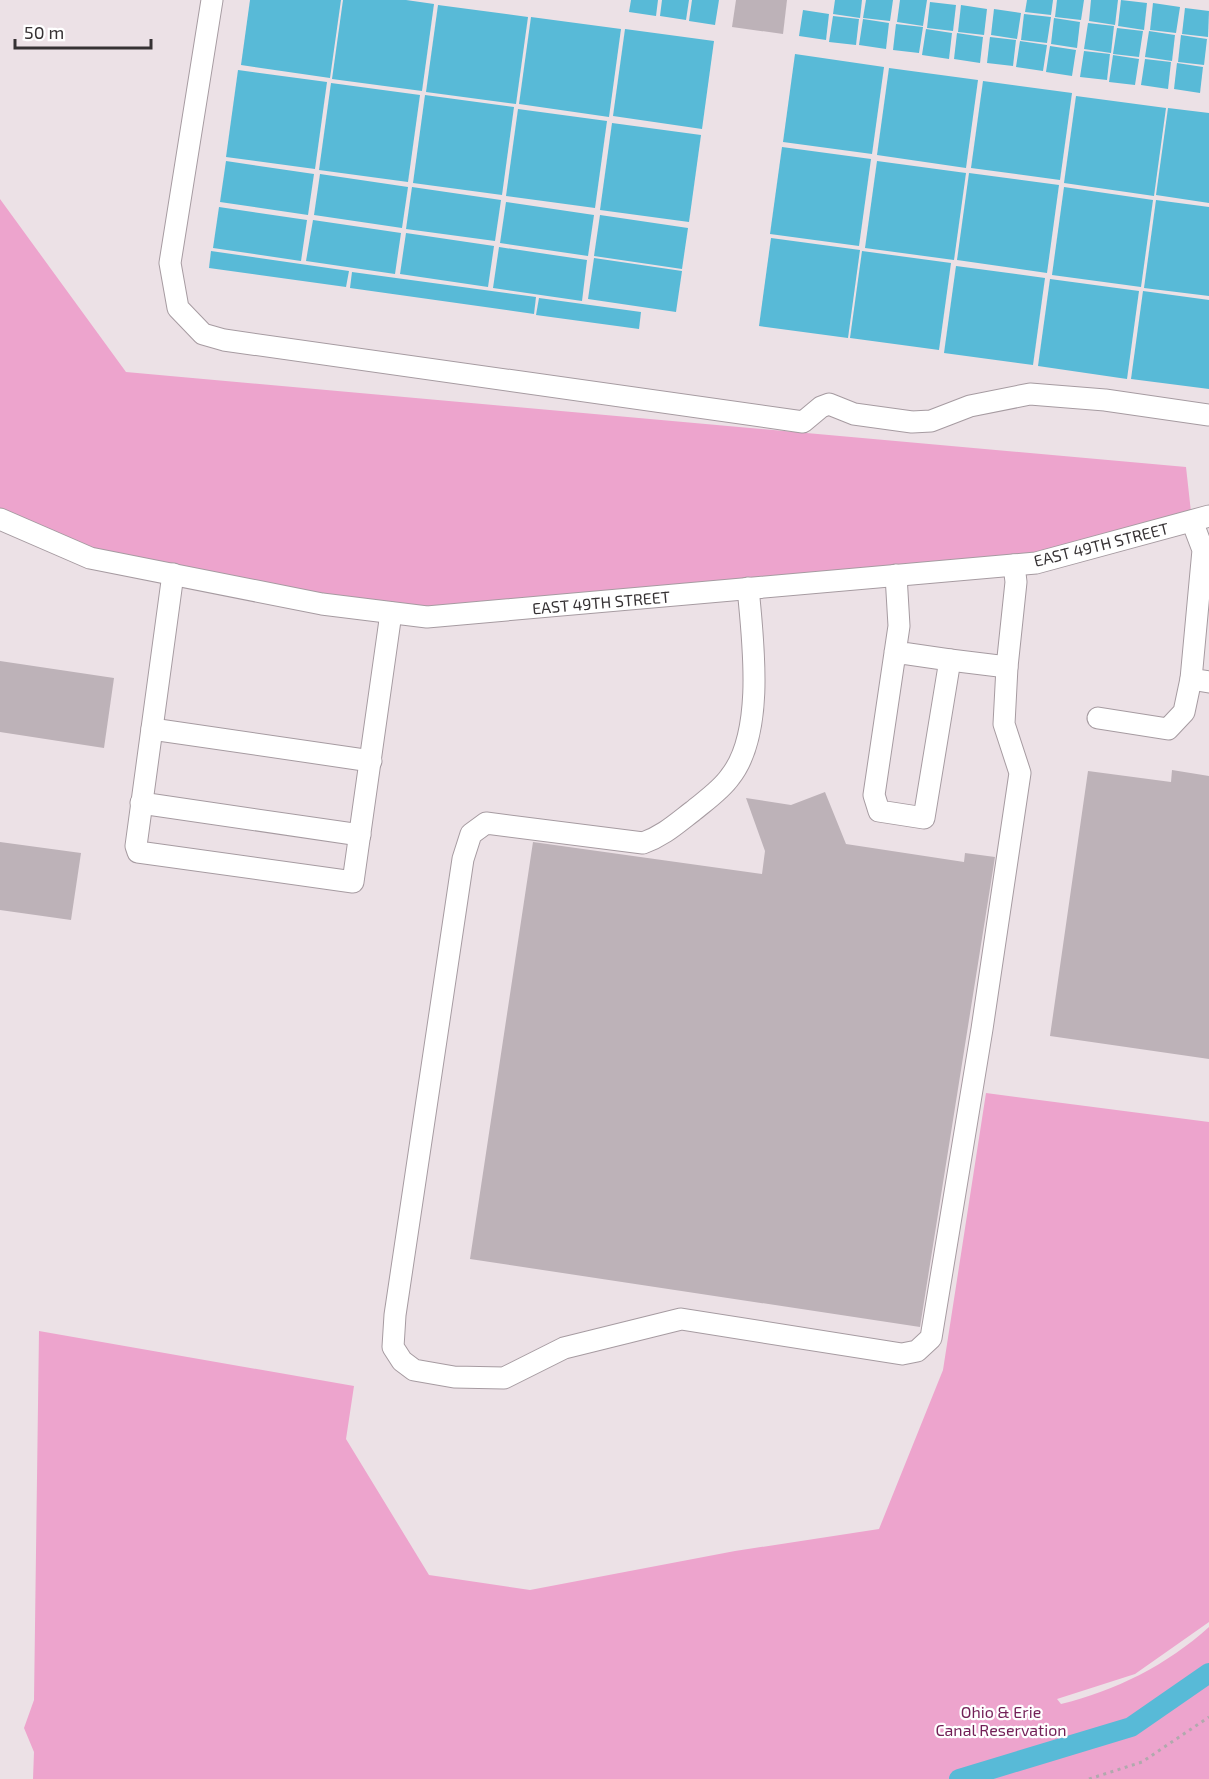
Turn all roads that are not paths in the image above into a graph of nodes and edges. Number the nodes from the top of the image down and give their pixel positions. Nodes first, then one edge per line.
1 (212, 0) edge
2 (1209, 415) edge
3 (1201, 518) edge
4 (0, 519) edge
5 (1014, 565) junction
6 (173, 574) junction
7 (896, 575) junction
8 (748, 588) junction
9 (391, 613) junction
10 (895, 652) junction
11 (950, 660) junction
12 (1007, 667) junction
13 (1200, 681) edge
14 (1098, 718) dead end
15 (152, 729) junction
16 (371, 761) junction
17 (141, 802) junction
18 (360, 835) junction

1 - 2 street
3 - 5 street, EAST 49TH STREET
3 - 13 street
4 - 6 street, EAST 49TH STREET
5 - 7 street, EAST 49TH STREET
5 - 12 street
6 - 9 street, EAST 49TH STREET
6 - 15 street
7 - 8 street, EAST 49TH STREET
7 - 10 street
8 - 9 street, EAST 49TH STREET
8 - 12 street
9 - 16 street
10 - 11 street
10 - 11 street
11 - 12 street
13 - 14 street
15 - 16 street
15 - 17 street
16 - 18 street
17 - 18 street
17 - 18 street

